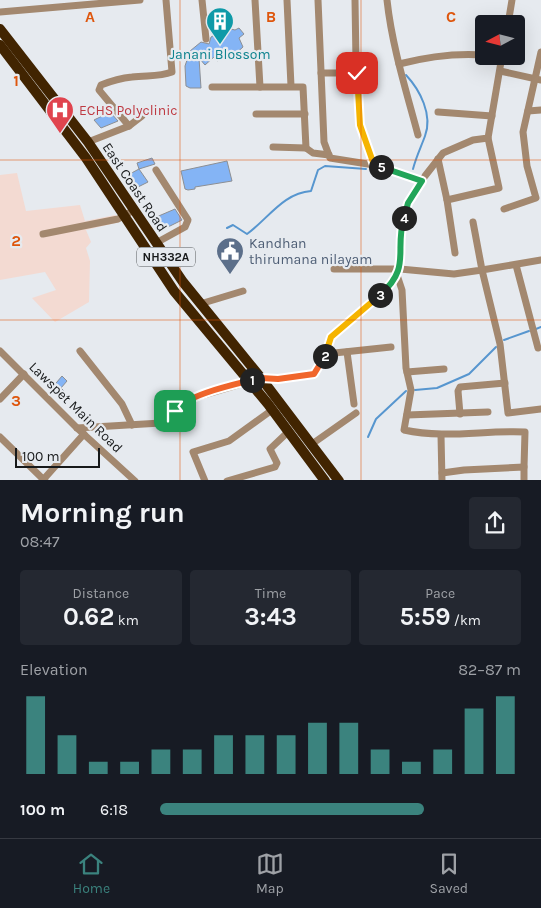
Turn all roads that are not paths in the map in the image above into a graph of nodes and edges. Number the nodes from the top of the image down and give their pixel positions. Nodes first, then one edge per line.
1 (140, 0) edge
2 (166, 0) edge
3 (202, 0) edge
4 (255, 0) edge
5 (287, 0) edge
6 (318, 0) edge
7 (355, 0) edge
8 (387, 0) edge
9 (512, 0) edge
10 (0, 12) edge
11 (510, 15) edge
12 (0, 29) edge
13 (206, 39) dead end
14 (0, 45) edge
15 (541, 52) edge
16 (475, 54) edge
17 (399, 64) junction
18 (501, 65) edge
19 (500, 71) junction
20 (321, 73) junction
21 (357, 73) junction
22 (538, 80) edge
23 (290, 86) junction
24 (212, 87) dead end
25 (260, 87) junction
26 (541, 110) edge
27 (528, 111) junction
28 (438, 112) dead end
29 (256, 114) dead end
30 (305, 114) junction
31 (142, 116) dead end
32 (492, 116) junction
33 (129, 126) junction
34 (418, 135) dead end
35 (488, 138) junction
36 (88, 142) junction
37 (273, 147) dead end
38 (306, 148) junction
39 (329, 155) junction
40 (438, 160) junction
41 (374, 165) junction
42 (156, 170) dead end
43 (422, 181) junction
44 (446, 200) junction
45 (134, 210) junction
46 (504, 210) dead end
47 (124, 216) junction
48 (473, 222) dead end
49 (43, 234) dead end
50 (156, 242) junction
51 (455, 253) dead end
52 (541, 260) edge
53 (516, 265) junction
54 (334, 269) dead end
55 (482, 270) junction
56 (398, 272) junction
57 (244, 291) dead end
58 (200, 304) junction
59 (391, 347) dead end
60 (538, 348) dead end
61 (0, 351) edge
62 (80, 351) dead end
63 (347, 352) junction
64 (325, 354) junction
65 (444, 369) dead end
66 (407, 372) junction
67 (24, 374) junction
68 (261, 378) junction
69 (249, 380) junction
70 (505, 383) junction
71 (0, 399) edge
72 (354, 404) dead end
73 (541, 409) edge
74 (272, 410) junction
75 (488, 412) dead end
76 (356, 413) dead end
77 (460, 414) junction
78 (407, 415) junction
79 (132, 424) junction
80 (78, 428) junction
81 (289, 431) junction
82 (84, 434) junction
83 (440, 435) junction
84 (0, 437) edge
85 (312, 444) junction
86 (524, 467) junction
87 (442, 477) edge
88 (43, 480) edge
89 (135, 480) edge
90 (205, 480) edge
91 (227, 480) edge
92 (325, 480) edge
93 (339, 480) edge
94 (524, 480) edge

1 - 10 street
2 - 33 street
3 - 13 street
4 - 25 street
5 - 23 street
6 - 20 street
7 - 21 street
8 - 17 street
9 - 11 street
12 - 36 highway, East Coast Road / NH332A
14 - 47 highway, East Coast Road / NH332A
15 - 22 street
16 - 17 street
17 - 34 street
18 - 19 street
19 - 22 street
19 - 32 street
20 - 21 street
20 - 39 street
21 - 41 street
22 - 27 street
23 - 25 street
23 - 30 street
24 - 25 street
26 - 27 street
27 - 46 street
28 - 32 street
29 - 30 street
30 - 38 street
31 - 33 street
32 - 35 street
33 - 36 street
35 - 40 street
35 - 44 street
36 - 45 highway, East Coast Road / NH332A
37 - 38 street
38 - 39 street
39 - 41 street
40 - 43 street
40 - 44 street
41 - 43 street
42 - 50 street
43 - 56 street
44 - 51 street
45 - 47 street
45 - 50 highway, East Coast Road / NH332A
47 - 49 street
47 - 69 highway, East Coast Road / NH332A
48 - 55 street
50 - 58 highway, East Coast Road / NH332A
52 - 53 street
53 - 55 street
53 - 60 street
54 - 56 street
55 - 56 street
55 - 70 street
56 - 64 street
56 - 66 street
57 - 58 street
58 - 68 highway, East Coast Road / NH332A
59 - 63 street
61 - 67 street, Lawspet Main Road
62 - 79 street
63 - 64 street
63 - 72 street
64 - 68 street
65 - 66 street
66 - 78 street
67 - 71 street
67 - 80 street, Lawspet Main Road
68 - 69 street
68 - 85 highway, East Coast Road / NH332A
69 - 74 highway, East Coast Road / NH332A
69 - 79 street
70 - 73 street
70 - 77 street
74 - 81 highway, East Coast Road / NH332A
74 - 90 street
75 - 77 street
76 - 85 street
77 - 78 street
78 - 83 street
79 - 80 street
80 - 82 street, Lawspet Main Road
81 - 91 street
81 - 92 highway, East Coast Road / NH332A
82 - 88 street
82 - 89 street, Lawspet Main Road
83 - 86 street
83 - 87 street
84 - 88 street
85 - 93 highway, East Coast Road / NH332A
86 - 87 street
86 - 94 street

